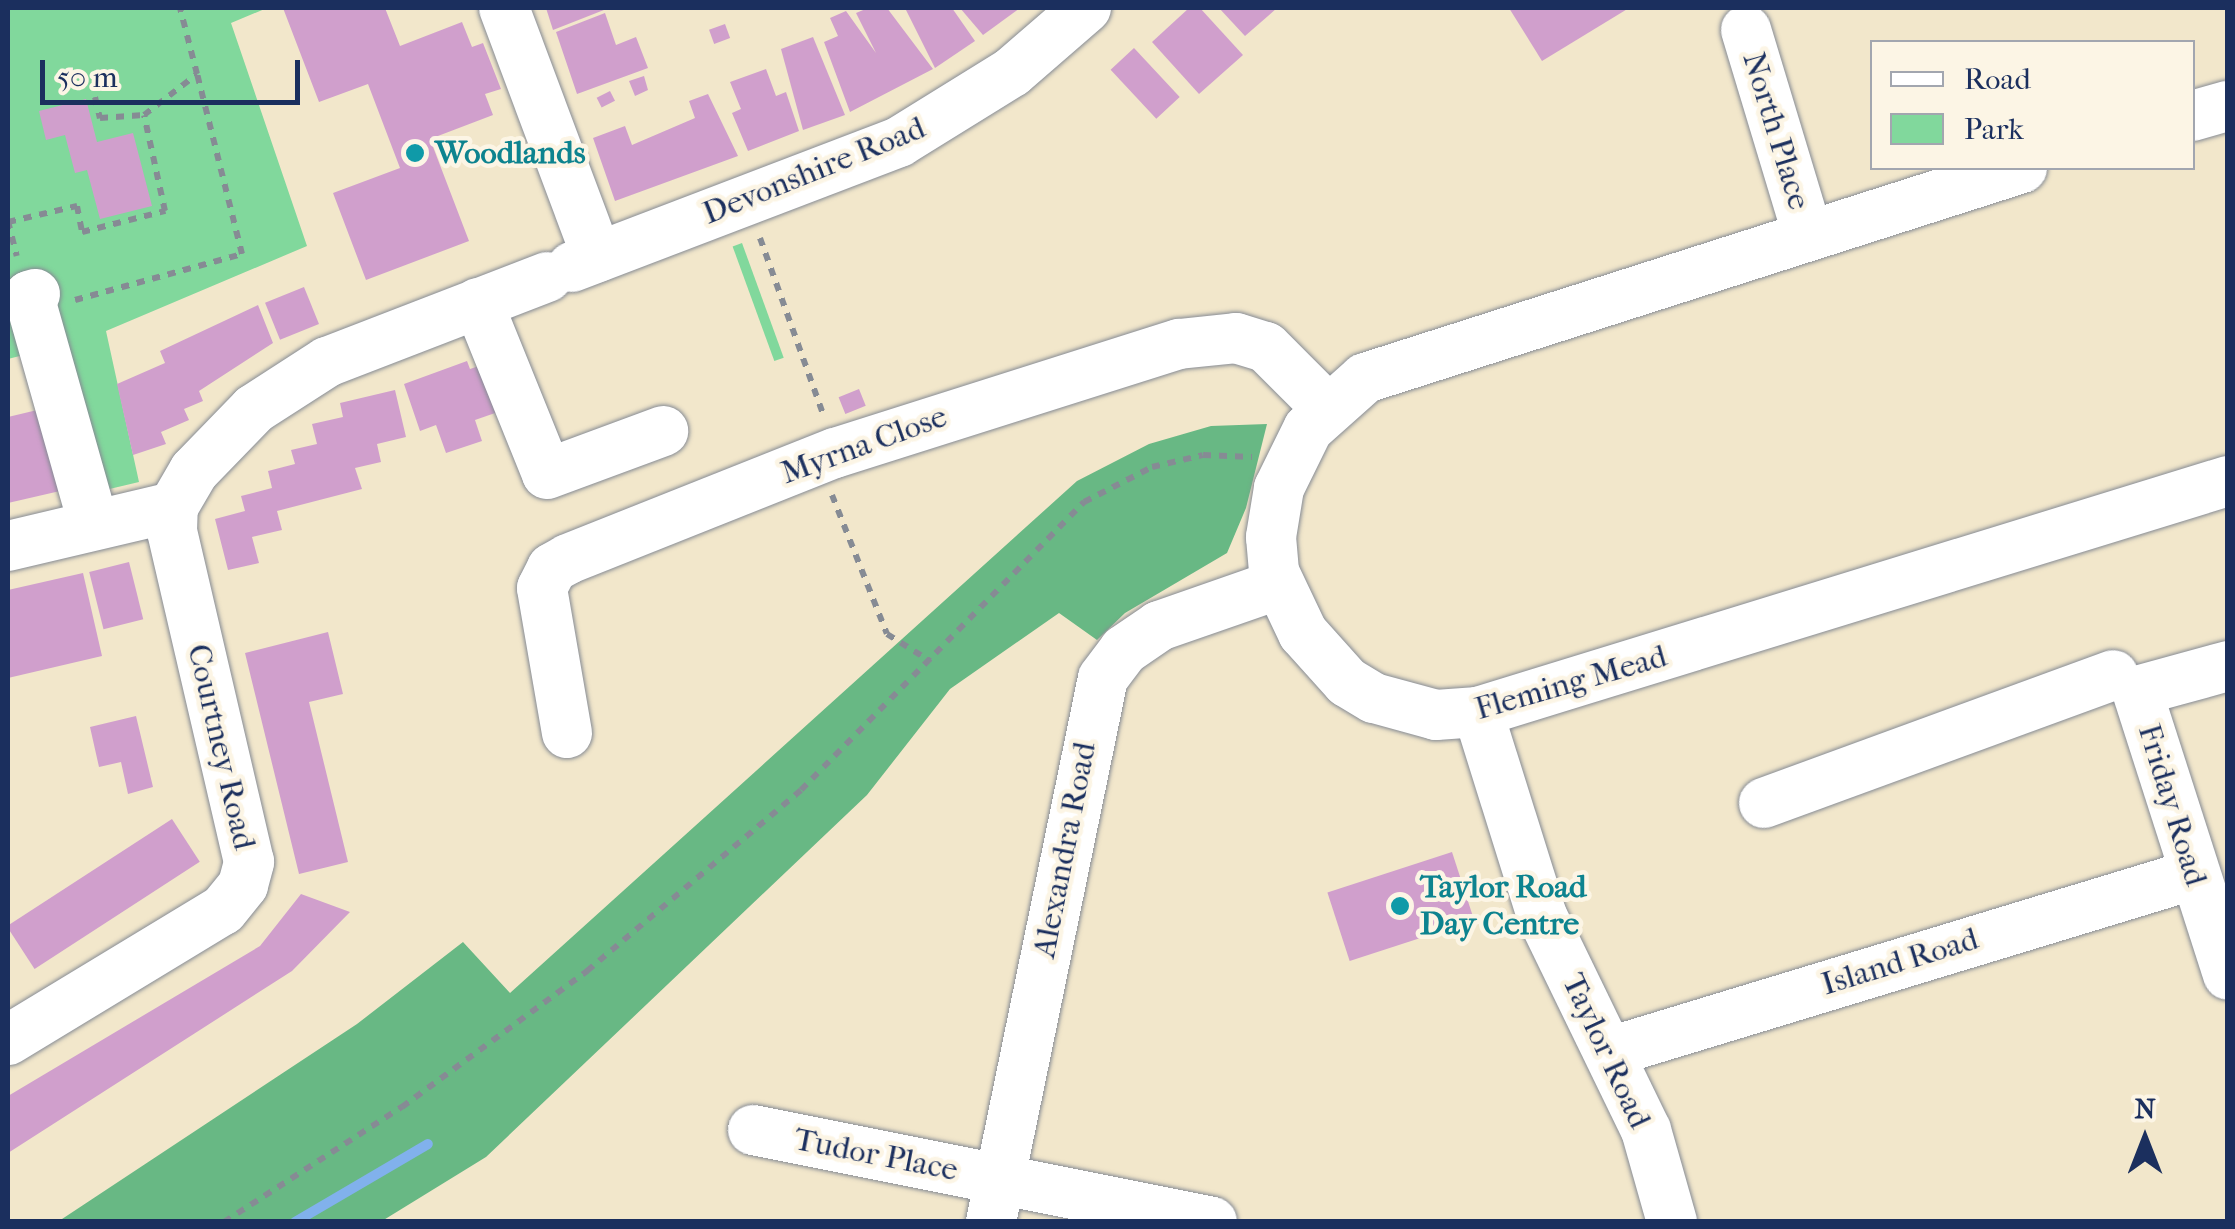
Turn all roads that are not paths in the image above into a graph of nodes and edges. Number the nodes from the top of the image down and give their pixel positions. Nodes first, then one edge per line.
1 (504, 8) edge
2 (1086, 8) edge
3 (1746, 30) dead end
4 (2228, 106) edge
5 (2195, 115) edge
6 (2015, 170) edge
7 (1807, 232) junction
8 (572, 267) junction
9 (35, 302) road end
10 (478, 304) junction
11 (1326, 406) junction
12 (663, 432) dead end
13 (2228, 481) edge
14 (173, 507) junction
15 (94, 525) junction
16 (8, 546) edge
17 (1277, 585) junction
18 (2228, 666) edge
19 (2125, 683) junction
20 (1478, 712) junction
21 (567, 733) dead end
22 (1764, 803) dead end
23 (2192, 875) junction
24 (2228, 975) edge
25 (8, 1040) edge
26 (1610, 1052) junction
27 (752, 1130) dead end
28 (995, 1201) edge
29 (1212, 1222) edge
30 (1672, 1222) edge

1 - 8 street
2 - 8 street, Devonshire Road
3 - 7 street, North Place
4 - 5 street
6 - 7 street, Fleming Mead
7 - 11 street, Fleming Mead
8 - 10 street, Devonshire Road
9 - 15 street
10 - 12 street
10 - 14 street, Devonshire Road
11 - 17 street, Fleming Mead
11 - 21 street, Myrna Close
13 - 20 street, Fleming Mead
14 - 15 street
14 - 25 street, Courtney Road
15 - 16 street
17 - 20 street, Fleming Mead
17 - 28 street, Alexandra Road
18 - 19 street
19 - 22 street
19 - 23 street, Friday Road
20 - 26 street, Taylor Road
23 - 24 street, Friday Road
23 - 26 street, Island Road
26 - 30 street, Taylor Road
27 - 28 street, Tudor Place
28 - 29 street, Tudor Place

